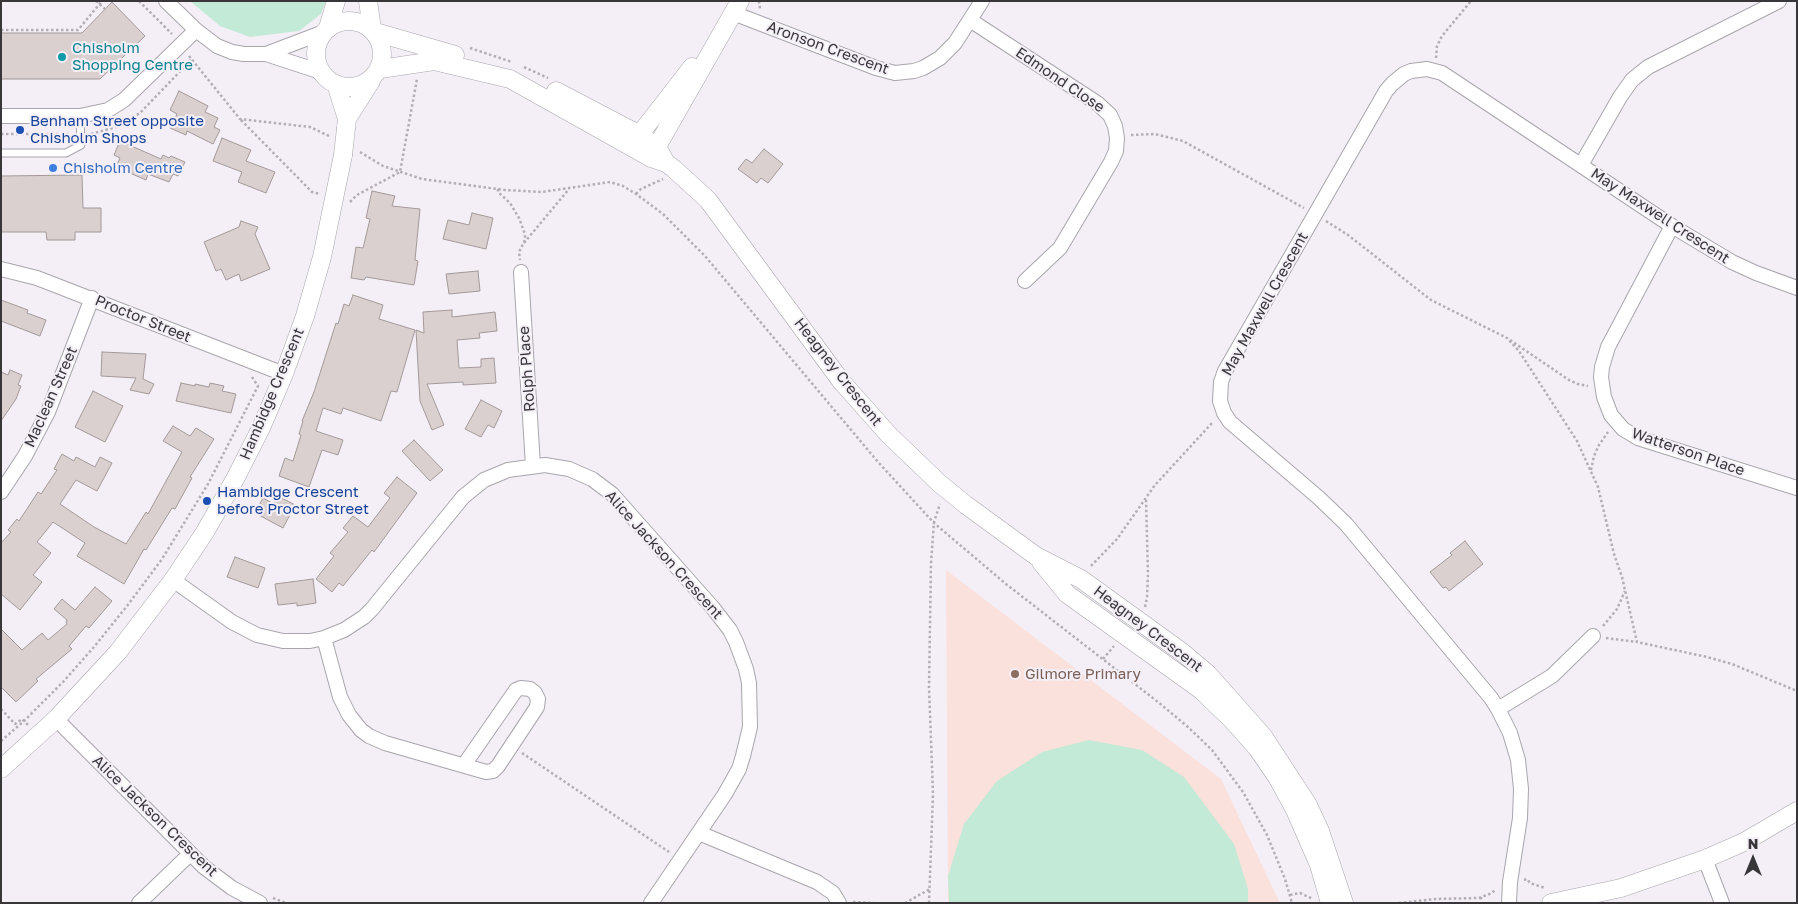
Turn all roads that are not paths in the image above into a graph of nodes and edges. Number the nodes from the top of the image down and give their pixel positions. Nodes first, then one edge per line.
1 (166, 1) edge
2 (336, 1) edge
3 (368, 1) edge
4 (982, 1) edge
5 (1779, 1) edge
6 (737, 7) edge
7 (970, 20) junction
8 (196, 30) junction
9 (326, 30) junction
10 (374, 30) junction
11 (266, 54) junction
12 (465, 63) junction
13 (321, 72) junction
14 (375, 75) junction
15 (336, 84) junction
16 (1, 116) edge
17 (80, 116) junction
18 (347, 123) junction
19 (636, 141) junction
20 (1, 153) edge
21 (660, 161) junction
22 (1581, 165) junction
23 (1672, 226) junction
24 (1, 269) edge
25 (521, 272) road end
26 (1025, 280) dead end
27 (1797, 288) edge
28 (92, 298) junction
29 (284, 374) junction
30 (534, 466) junction
31 (1797, 488) edge
32 (1, 492) edge
33 (173, 580) junction
34 (1593, 636) road end
35 (324, 638) junction
36 (1498, 709) junction
37 (56, 719) junction
38 (1261, 744) junction
39 (464, 765) junction
40 (1, 769) edge
41 (1797, 811) edge
42 (699, 833) junction
43 (190, 854) junction
44 (1705, 859) junction
45 (1551, 895) edge
46 (267, 900) edge
47 (1583, 900) edge
48 (139, 903) edge
49 (651, 903) edge
50 (840, 903) edge
51 (1330, 903) edge
52 (1344, 903) edge
53 (1509, 903) edge
54 (1722, 903) edge

1 - 8 street
2 - 9 street
3 - 10 street
4 - 7 street, Aronson Crescent
5 - 22 street
6 - 7 street, Aronson Crescent
6 - 19 street
6 - 21 street
7 - 26 street, Edmond Close
8 - 11 street
8 - 17 street
9 - 10 street
9 - 11 street
9 - 13 street
10 - 12 street, Heagney Crescent
10 - 14 street
11 - 13 street
12 - 14 street, Heagney Crescent
12 - 19 street, Heagney Crescent
13 - 15 street
14 - 15 street
14 - 18 street, Hambidge Crescent
15 - 18 street, Hambidge Crescent
16 - 17 street
17 - 20 lane
18 - 29 street, Hambidge Crescent, bridge
19 - 21 street, Heagney Crescent
21 - 38 street, Heagney Crescent
22 - 23 street, May Maxwell Crescent
22 - 36 street, May Maxwell Crescent
23 - 27 street, May Maxwell Crescent
23 - 31 street, Watterson Place
24 - 28 street, Proctor Street
25 - 30 street, Rolph Place
28 - 29 street, Proctor Street
28 - 32 street, Maclean Street
29 - 33 street, Hambidge Crescent
30 - 35 street, Alice Jackson Crescent
30 - 42 street, Alice Jackson Crescent
33 - 35 street, Alice Jackson Crescent
33 - 37 street, Hambidge Crescent
34 - 36 street
35 - 39 street
36 - 53 street
37 - 40 street, Hambidge Crescent
37 - 43 street, Alice Jackson Crescent
38 - 51 street, Heagney Crescent
38 - 52 street, Heagney Crescent
39 - 39 street
41 - 44 street
42 - 49 street, Alice Jackson Crescent
42 - 50 street
43 - 46 street, Alice Jackson Crescent
43 - 48 street
44 - 47 street
44 - 54 street
45 - 47 street

